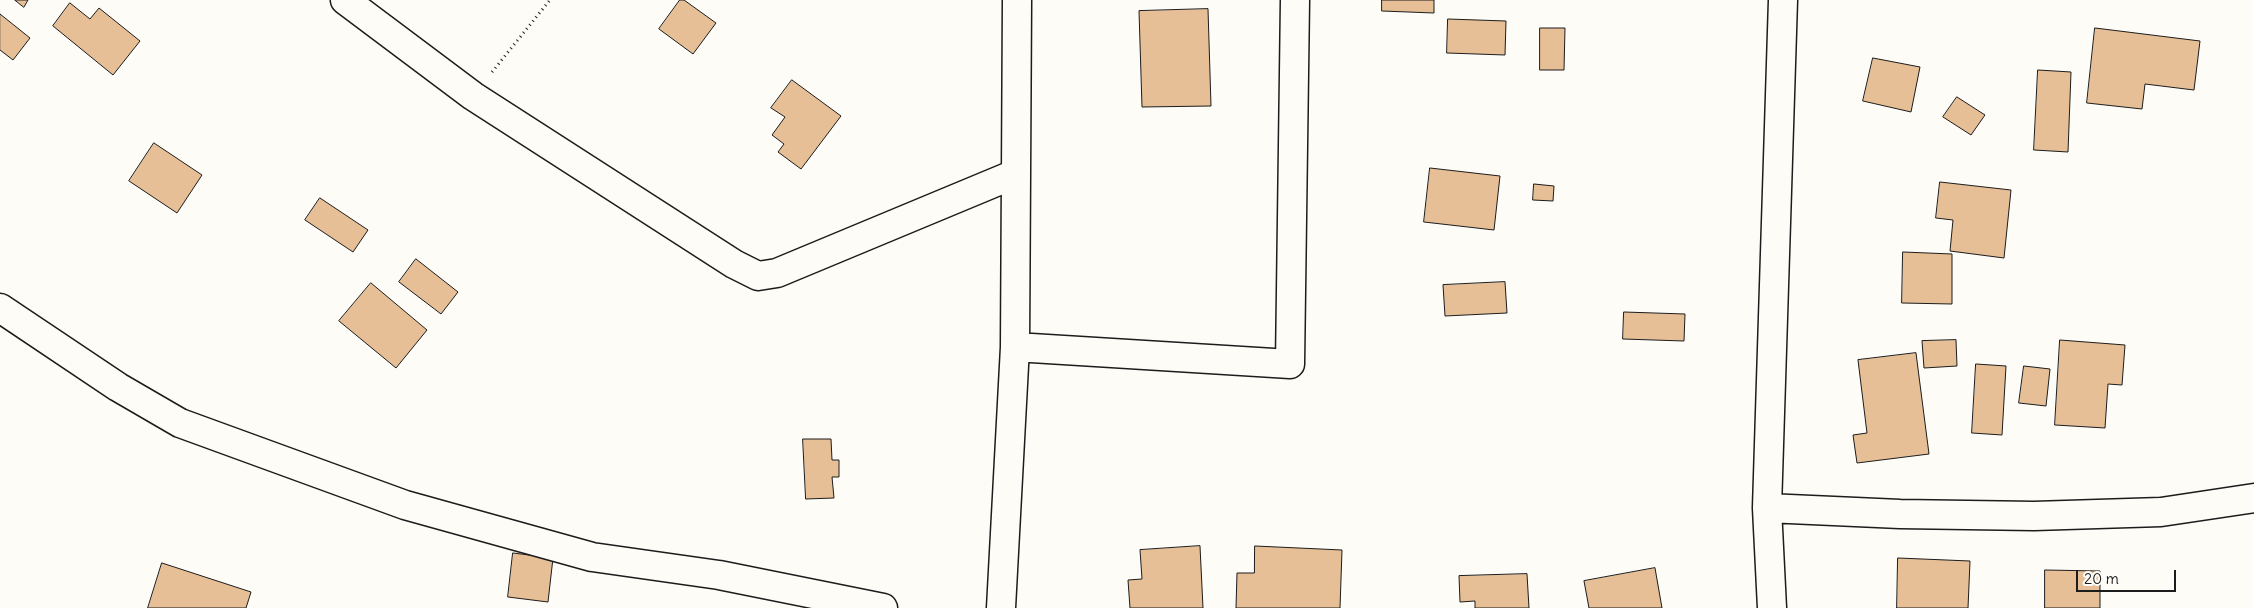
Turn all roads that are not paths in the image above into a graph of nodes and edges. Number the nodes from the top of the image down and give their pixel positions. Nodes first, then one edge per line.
1 (345, 0) edge
2 (1017, 0) edge
3 (1295, 0) edge
4 (1783, 0) edge
5 (1015, 174) junction
6 (0, 308) edge
7 (1015, 347) junction
8 (2254, 498) edge
9 (1767, 508) junction
10 (883, 608) edge
11 (1001, 608) edge
12 (1772, 608) edge

1 - 5 street
2 - 5 street
3 - 7 street
4 - 9 street
5 - 7 street
6 - 10 street
7 - 11 street
8 - 9 street
9 - 12 street

